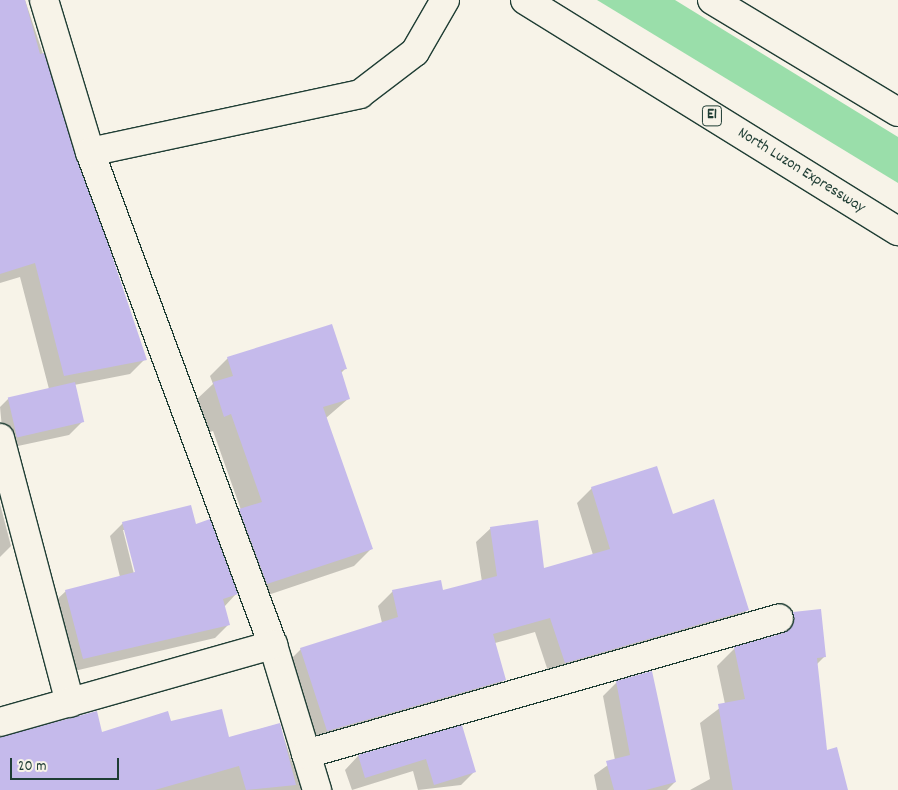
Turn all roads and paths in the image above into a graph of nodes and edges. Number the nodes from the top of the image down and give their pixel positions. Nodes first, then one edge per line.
1 (44, 0) edge
2 (445, 0) edge
3 (525, 0) edge
4 (712, 0) edge
5 (898, 112) edge
6 (90, 152) junction
7 (898, 231) edge
8 (0, 438) edge
9 (779, 618) dead end
10 (273, 645) junction
11 (70, 703) junction
12 (0, 722) edge
13 (306, 754) junction
14 (317, 790) edge

1 - 6 main road
2 - 6 main road
3 - 7 main road, North Luzon Expressway / E1
4 - 5 main road
6 - 10 main road
8 - 11 main road
9 - 13 main road
10 - 11 main road
10 - 13 main road
11 - 12 main road
13 - 14 main road

